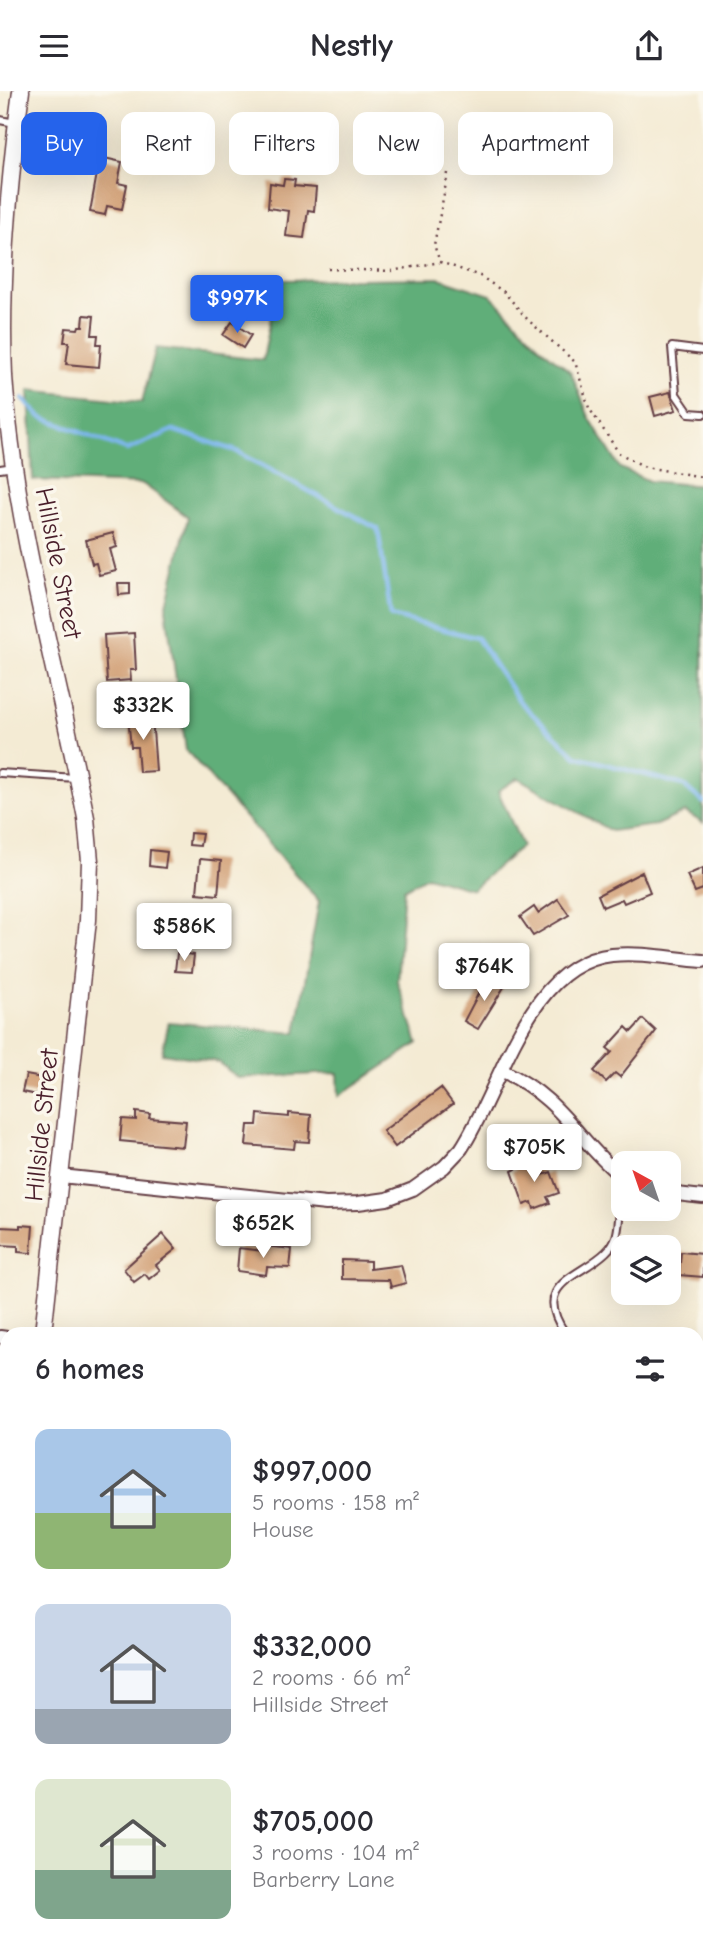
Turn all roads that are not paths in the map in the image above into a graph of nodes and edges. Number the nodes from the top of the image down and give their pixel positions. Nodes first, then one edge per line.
1 (21, 91) edge
2 (0, 120) edge
3 (17, 124) junction
4 (703, 351) edge
5 (2, 374) edge
6 (703, 414) edge
7 (8, 468) edge
8 (0, 773) edge
9 (78, 778) junction
10 (703, 961) edge
11 (503, 1070) junction
12 (611, 1165) edge
13 (61, 1176) junction
14 (681, 1194) edge
15 (703, 1197) edge
16 (621, 1221) edge
17 (44, 1327) edge
18 (562, 1327) edge

1 - 3 street, Hillside Street
2 - 3 lane
3 - 5 street, Hillside Street
4 - 6 lane
5 - 7 street, Hillside Street
7 - 9 street, Hillside Street
8 - 9 lane
9 - 13 street, Hillside Street
10 - 11 street
11 - 12 street
11 - 13 street
13 - 17 street, Hillside Street
14 - 15 street
16 - 18 lane

